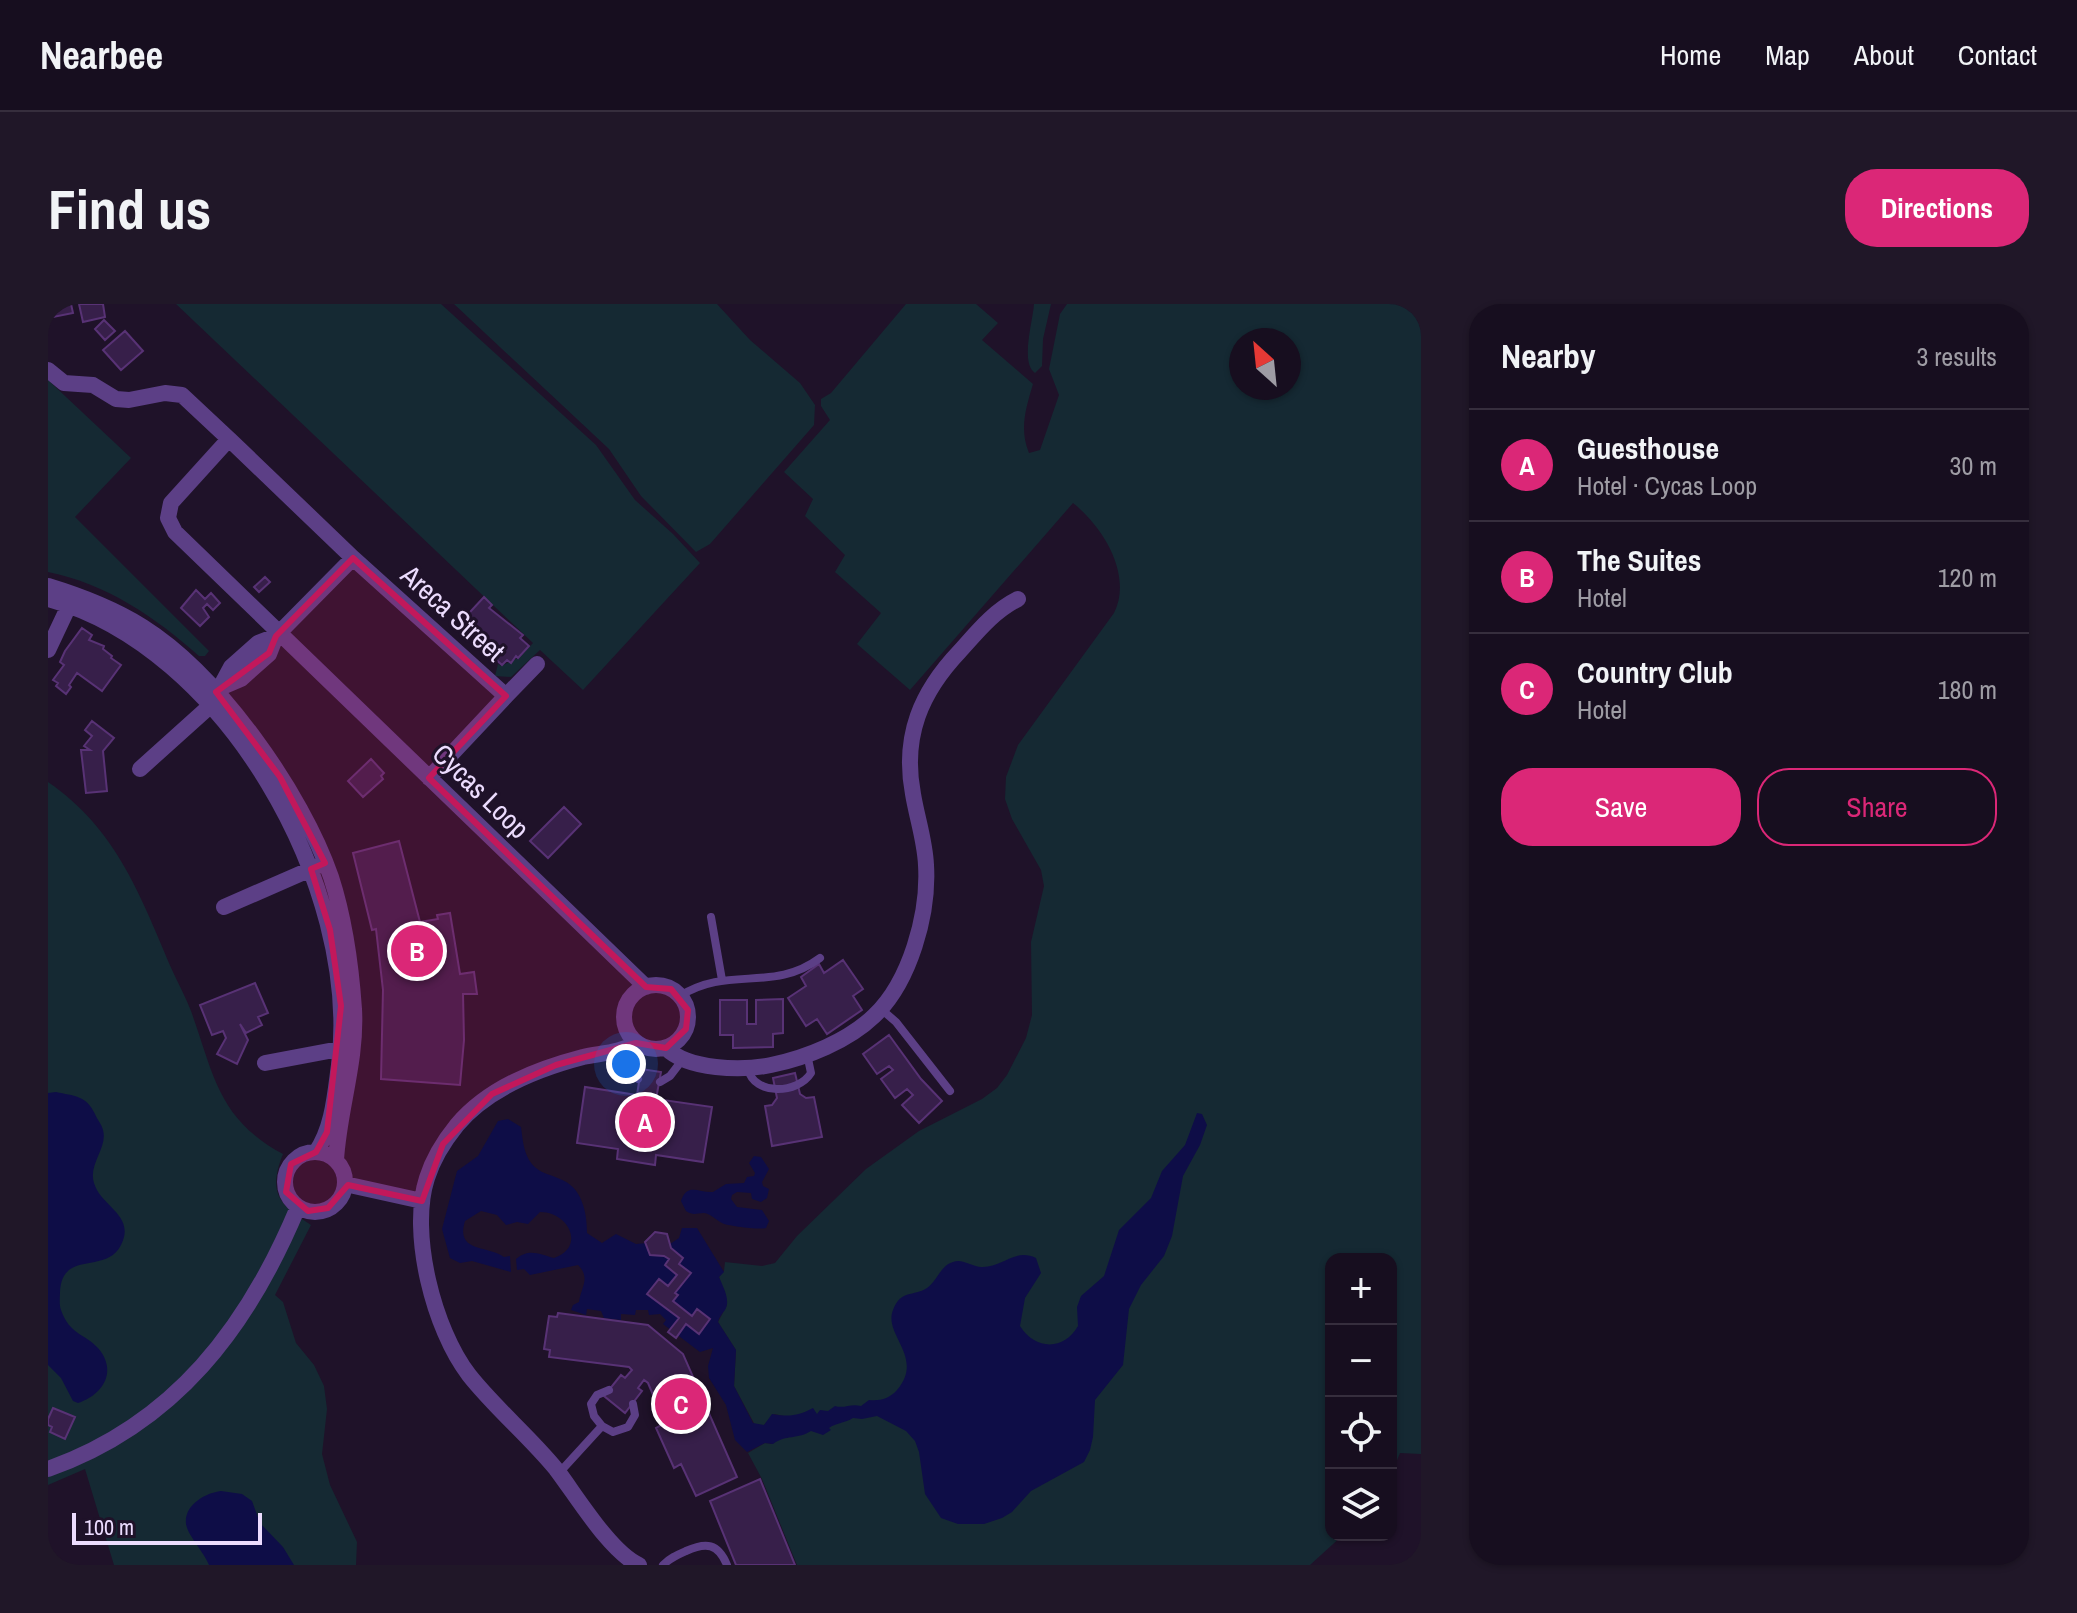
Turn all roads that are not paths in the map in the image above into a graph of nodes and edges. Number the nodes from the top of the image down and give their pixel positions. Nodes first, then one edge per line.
1 (48, 370) edge
2 (229, 439) junction
3 (353, 558) junction
4 (48, 586) edge
5 (48, 599) edge
6 (72, 599) junction
7 (1018, 599) dead end
8 (278, 634) junction
9 (48, 650) edge
10 (537, 664) dead end
11 (215, 695) junction
12 (506, 696) junction
13 (140, 769) dead end
14 (429, 778) junction
15 (318, 866) junction
16 (224, 907) dead end
17 (711, 917) dead end
18 (820, 958) dead end
19 (722, 980) junction
20 (646, 987) junction
21 (680, 996) junction
22 (881, 1009) junction
23 (636, 1043) junction
24 (347, 1048) junction
25 (666, 1048) junction
26 (614, 1052) junction
27 (807, 1054) junction
28 (683, 1059) junction
29 (265, 1063) dead end
30 (748, 1068) junction
31 (638, 1079) dead end
32 (660, 1082) dead end
33 (950, 1091) dead end
34 (316, 1152) junction
35 (336, 1160) junction
36 (345, 1184) junction
37 (422, 1201) junction
38 (298, 1207) junction
39 (609, 1390) dead end
40 (633, 1404) dead end
41 (602, 1426) junction
42 (48, 1469) edge
43 (559, 1473) junction
44 (639, 1565) edge
45 (663, 1565) edge
46 (727, 1565) edge

1 - 2 street, Areca Street
2 - 3 street, Areca Street
2 - 8 street, Cycas Loop
3 - 8 street
3 - 12 street, Areca Street
4 - 6 street
5 - 6 street
6 - 9 street
6 - 11 street
7 - 22 street
8 - 11 street
8 - 14 street, Cycas Loop
10 - 12 street
11 - 13 street
11 - 15 street
12 - 14 street, Areca Street
14 - 20 street, Cycas Loop
15 - 16 street
15 - 24 street
17 - 19 lane
18 - 19 lane
19 - 21 lane
20 - 21 street, Cycas Loop
20 - 23 street
21 - 25 street
22 - 27 street
22 - 33 lane
23 - 25 street
23 - 26 street
24 - 29 street
24 - 34 street
24 - 35 street
25 - 28 street
26 - 31 lane
26 - 37 street
27 - 30 street
27 - 30 lane
28 - 30 street
28 - 32 lane
34 - 35 street
34 - 38 street
35 - 36 street
36 - 37 street
36 - 38 street
37 - 43 street
38 - 42 street
39 - 41 lane
40 - 41 lane
41 - 43 lane
43 - 44 street
45 - 46 lane

